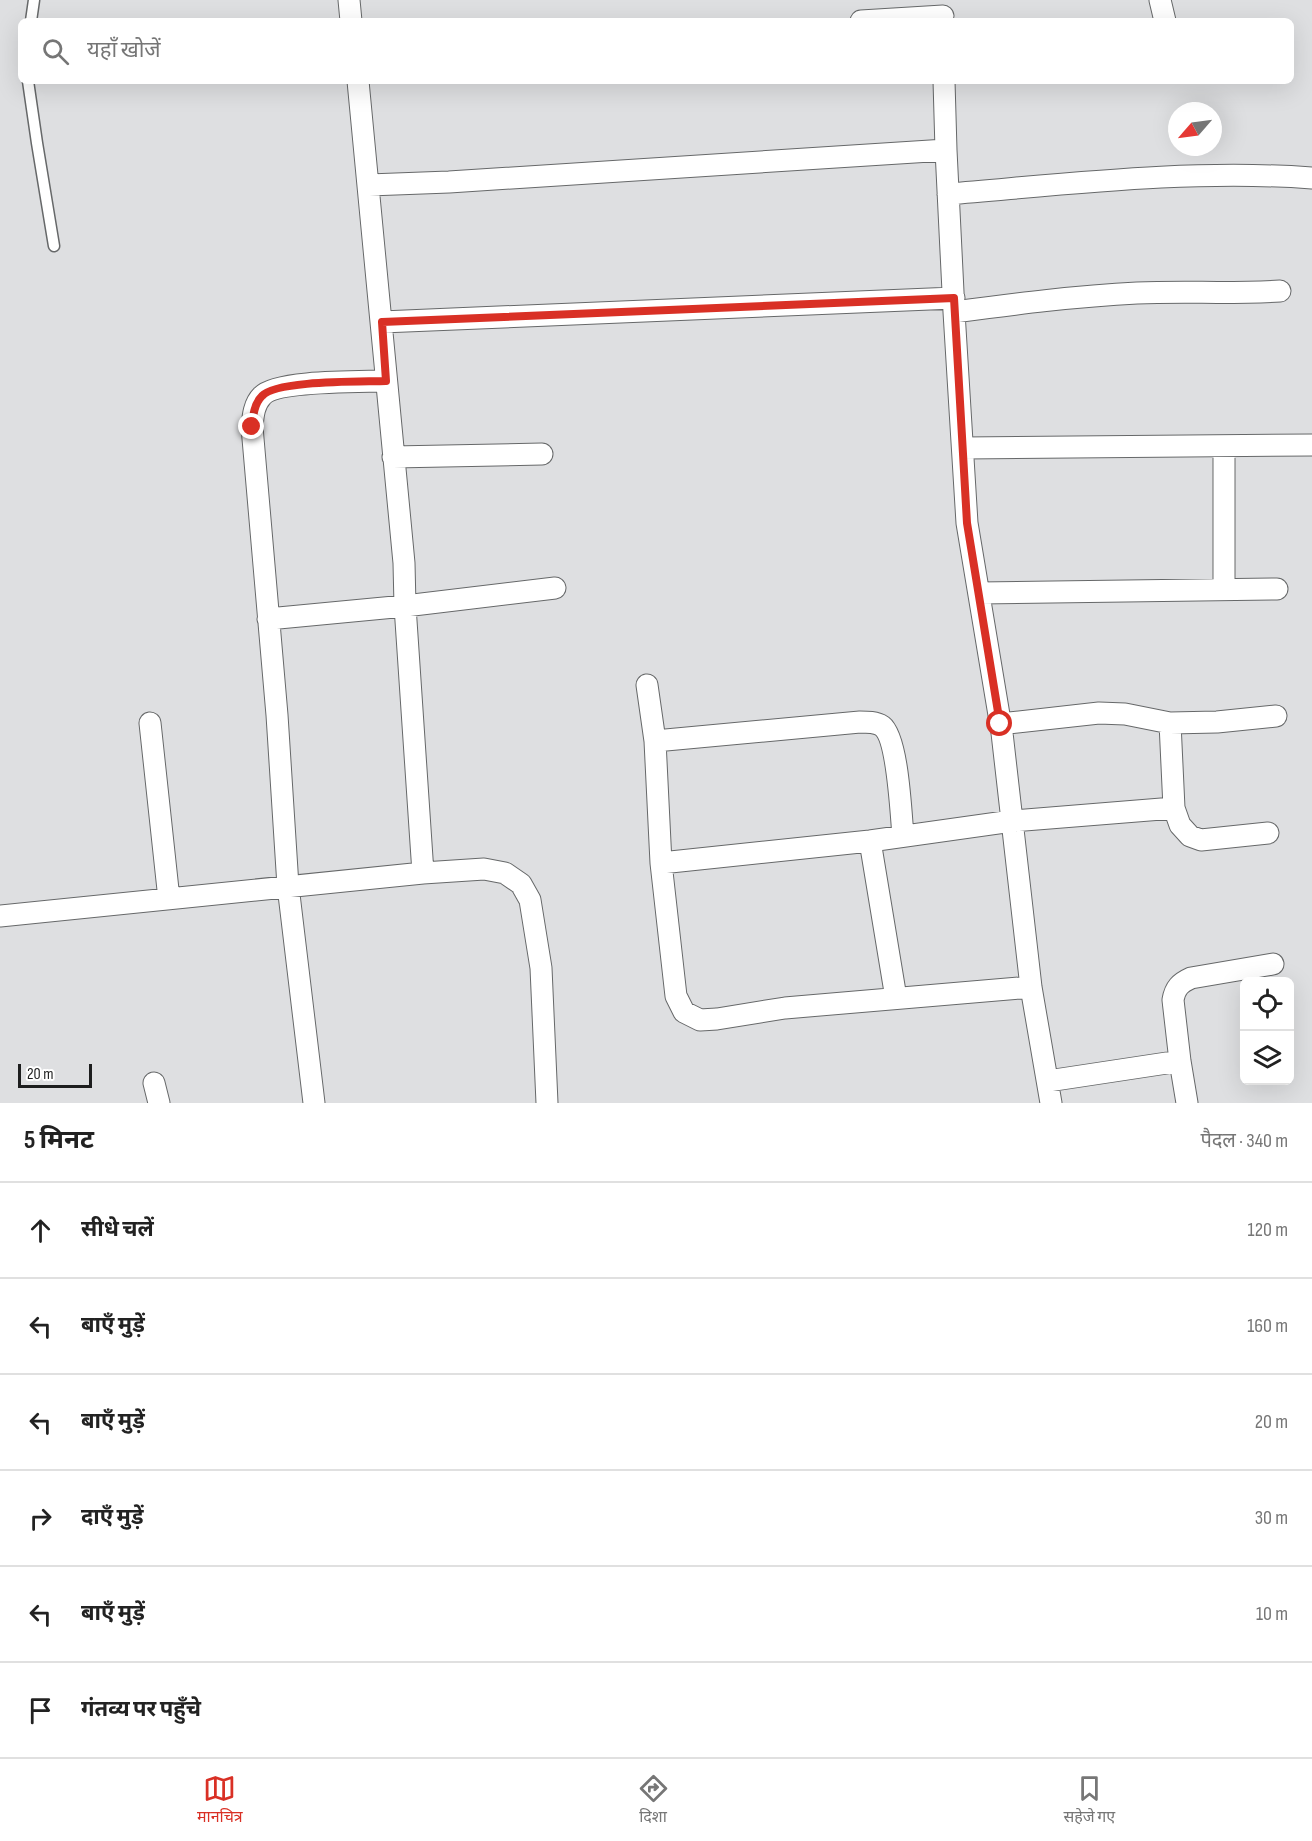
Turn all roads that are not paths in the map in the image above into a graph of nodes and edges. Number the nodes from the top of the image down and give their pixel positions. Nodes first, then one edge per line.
1 (34, 0) edge
2 (349, 0) edge
3 (1160, 0) edge
4 (943, 12) edge
5 (31, 18) edge
6 (351, 18) edge
7 (888, 18) edge
8 (1164, 18) edge
9 (28, 84) edge
10 (358, 84) edge
11 (945, 84) edge
12 (946, 150) junction
13 (1312, 178) edge
14 (369, 185) junction
15 (948, 194) junction
16 (54, 246) dead end
17 (1280, 291) dead end
18 (954, 305) junction
19 (382, 322) junction
20 (386, 381) junction
21 (1312, 445) edge
22 (1224, 446) junction
23 (963, 448) junction
24 (542, 454) dead end
25 (393, 457) junction
26 (555, 588) dead end
27 (1277, 589) dead end
28 (1224, 590) junction
29 (979, 593) junction
30 (405, 606) junction
31 (268, 619) junction
32 (647, 685) dead end
33 (1276, 716) dead end
34 (150, 723) dead end
35 (1170, 723) junction
36 (1000, 724) junction
37 (655, 741) junction
38 (1174, 808) junction
39 (1012, 822) junction
40 (1268, 833) dead end
41 (903, 836) junction
42 (870, 841) junction
43 (662, 863) junction
44 (423, 873) junction
45 (288, 886) junction
46 (169, 899) junction
47 (0, 916) edge
48 (1273, 964) dead end
49 (1031, 987) junction
50 (896, 998) junction
51 (1180, 1061) junction
52 (1048, 1081) junction
53 (314, 1103) edge
54 (547, 1103) edge
55 (1052, 1103) edge
56 (1187, 1103) edge

1 - 5 lane
2 - 6 street
3 - 8 street
4 - 7 street
9 - 16 lane
10 - 14 street
11 - 12 street
12 - 14 street
12 - 15 street
13 - 15 street
14 - 19 street
15 - 18 street
17 - 18 street
18 - 19 street
18 - 23 street
19 - 20 street
20 - 25 street
20 - 31 street
21 - 22 street
22 - 23 street
22 - 28 street
23 - 29 street
24 - 25 street
25 - 30 street
26 - 30 street
27 - 28 street
28 - 29 street
29 - 36 street
30 - 31 street
30 - 44 street
31 - 45 street
32 - 37 street
33 - 35 street
34 - 46 street
35 - 36 street
35 - 38 street
36 - 39 street
37 - 41 street
37 - 43 street
38 - 39 street
38 - 40 street
39 - 41 street
39 - 49 street
41 - 42 street
42 - 43 street
42 - 50 street
43 - 50 street
44 - 45 street
44 - 54 street
45 - 46 street
45 - 53 street
46 - 47 street
48 - 51 street
49 - 50 street
49 - 52 street
51 - 52 street
51 - 56 street
52 - 55 street

